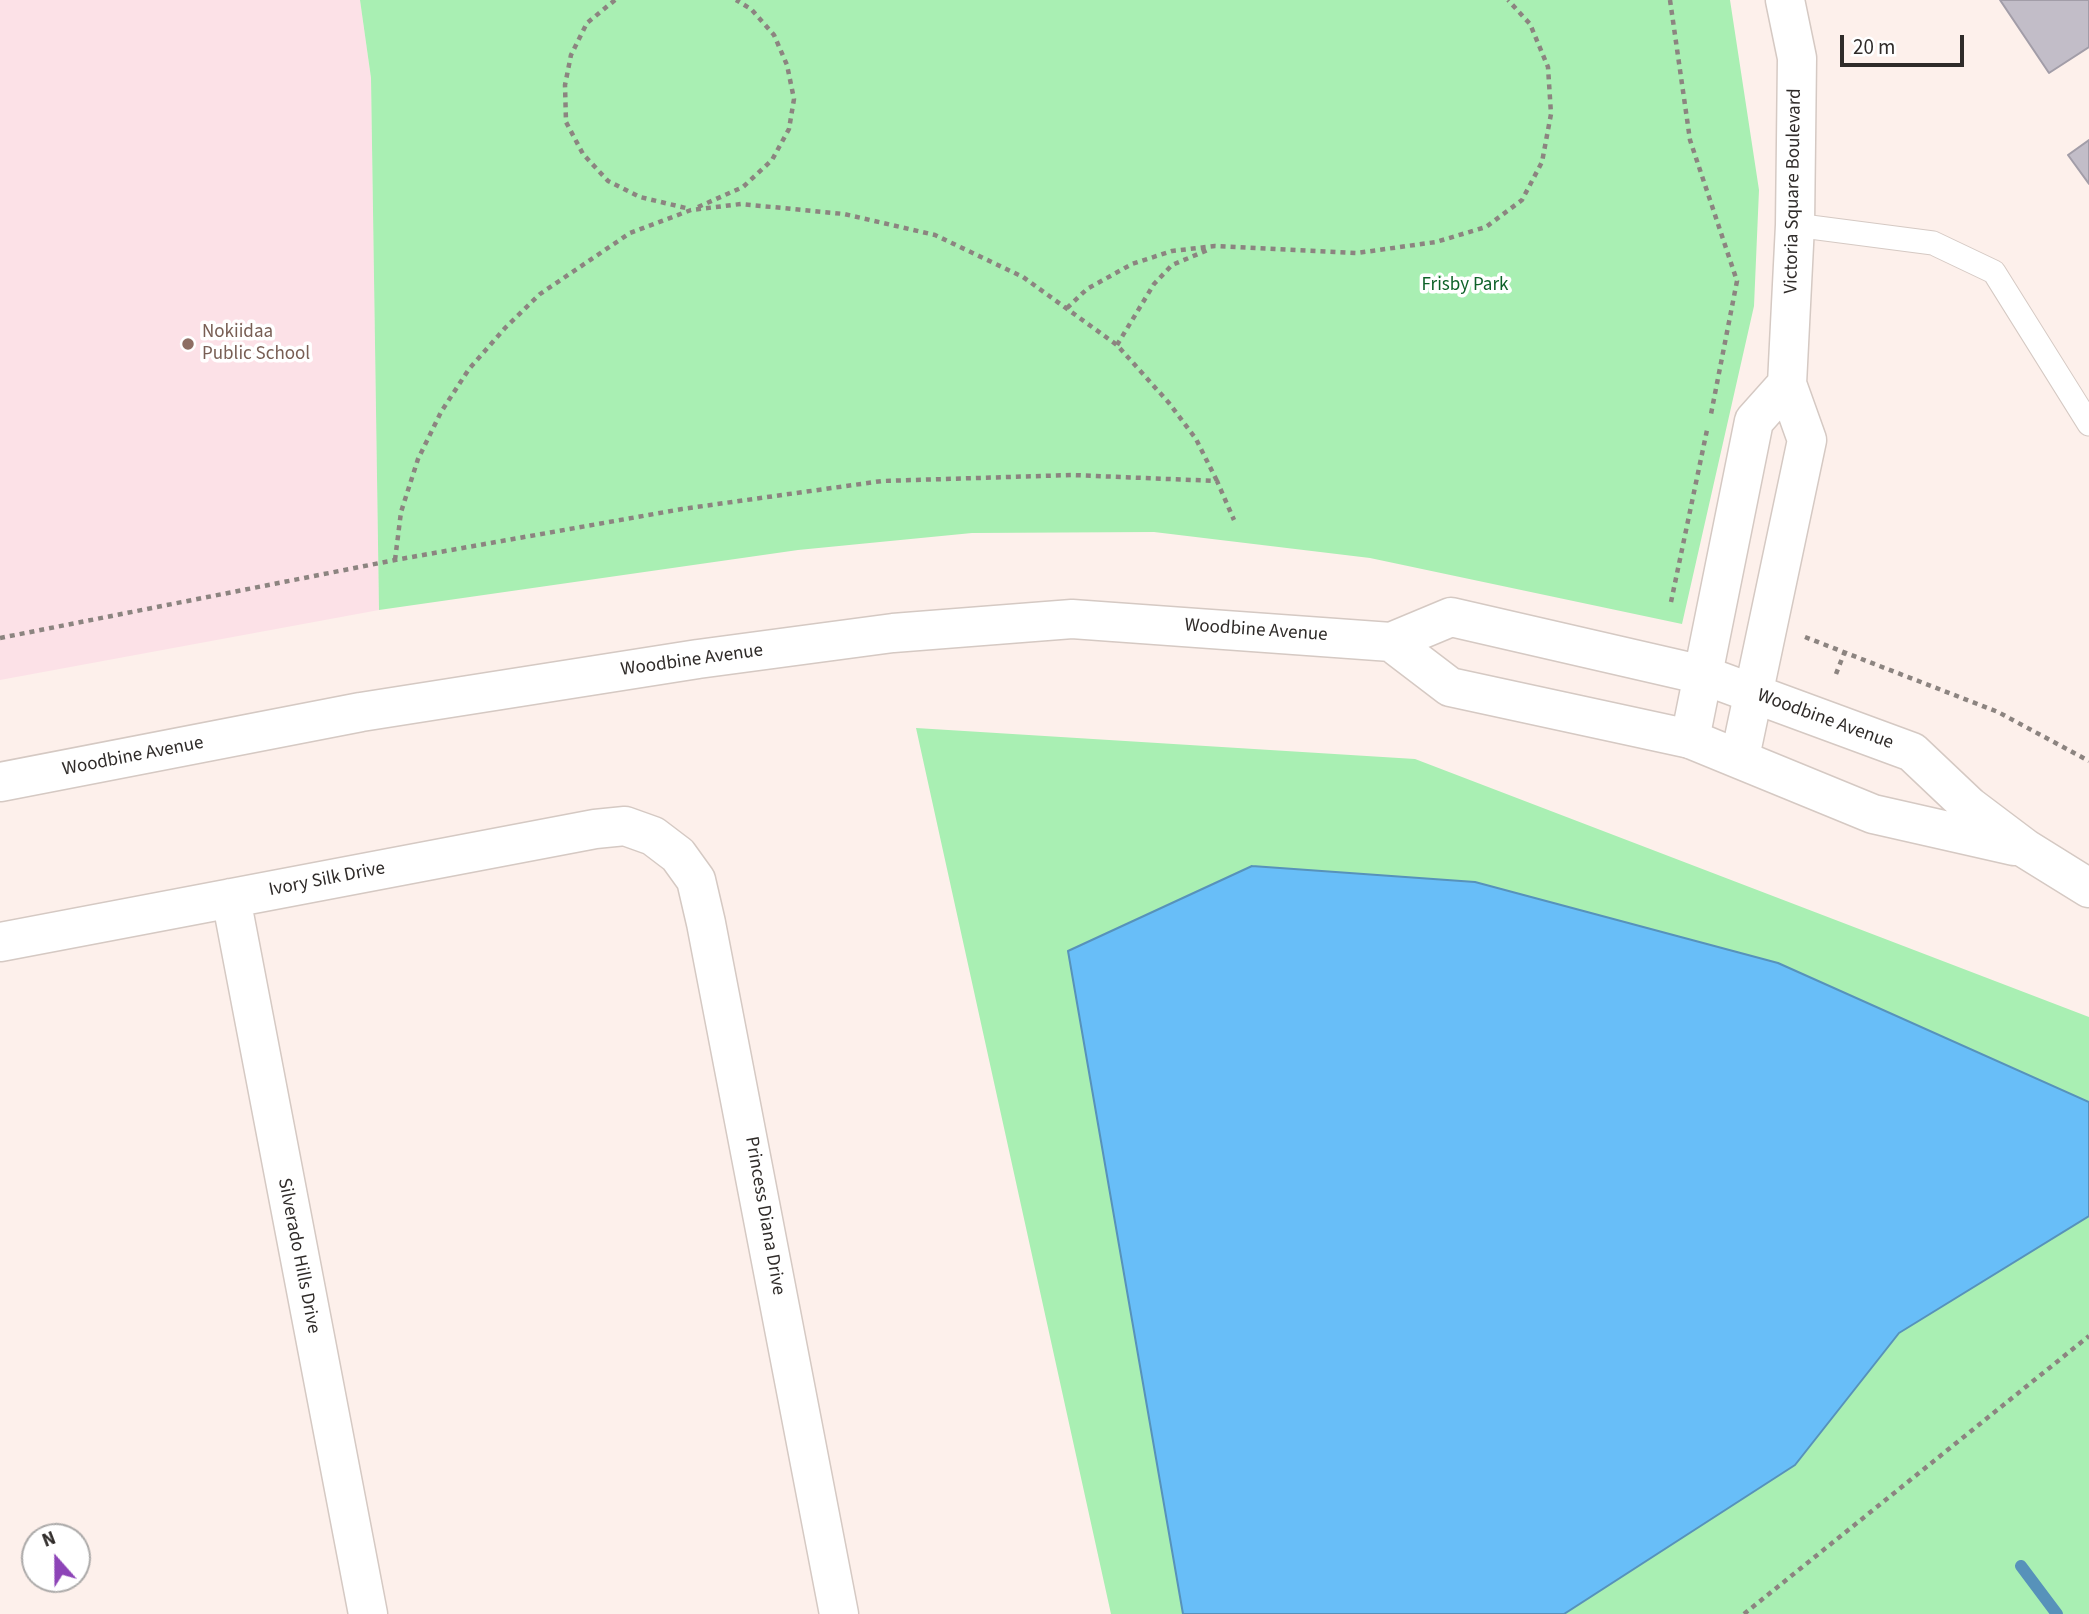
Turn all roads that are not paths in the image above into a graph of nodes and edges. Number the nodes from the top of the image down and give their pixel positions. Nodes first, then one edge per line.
1 (1785, 0) edge
2 (1795, 225) junction
3 (1787, 384) junction
4 (2089, 424) edge
5 (1391, 642) junction
6 (1703, 675) junction
7 (1753, 694) junction
8 (1690, 739) junction
9 (1740, 757) junction
10 (0, 782) edge
11 (653, 836) joint
12 (2026, 849) junction
13 (2089, 888) edge
14 (231, 898) junction
15 (0, 942) edge
16 (368, 1614) edge
17 (839, 1614) edge

1 - 2 street, Victoria Square Boulevard
2 - 3 street, Victoria Square Boulevard
2 - 4 lane
3 - 6 street
3 - 7 street, Victoria Square Boulevard
5 - 6 street, Woodbine Avenue
5 - 8 street, Woodbine Avenue
5 - 10 street, Woodbine Avenue
6 - 7 street, Woodbine Avenue
6 - 8 street
7 - 9 street, Victoria Square Boulevard
7 - 12 street, Woodbine Avenue
8 - 9 street, Woodbine Avenue
9 - 12 street, Woodbine Avenue
11 - 14 street, Ivory Silk Drive
11 - 17 street, Princess Diana Drive
12 - 13 street, Woodbine Avenue
14 - 15 street, Ivory Silk Drive
14 - 16 street, Silverado Hills Drive

